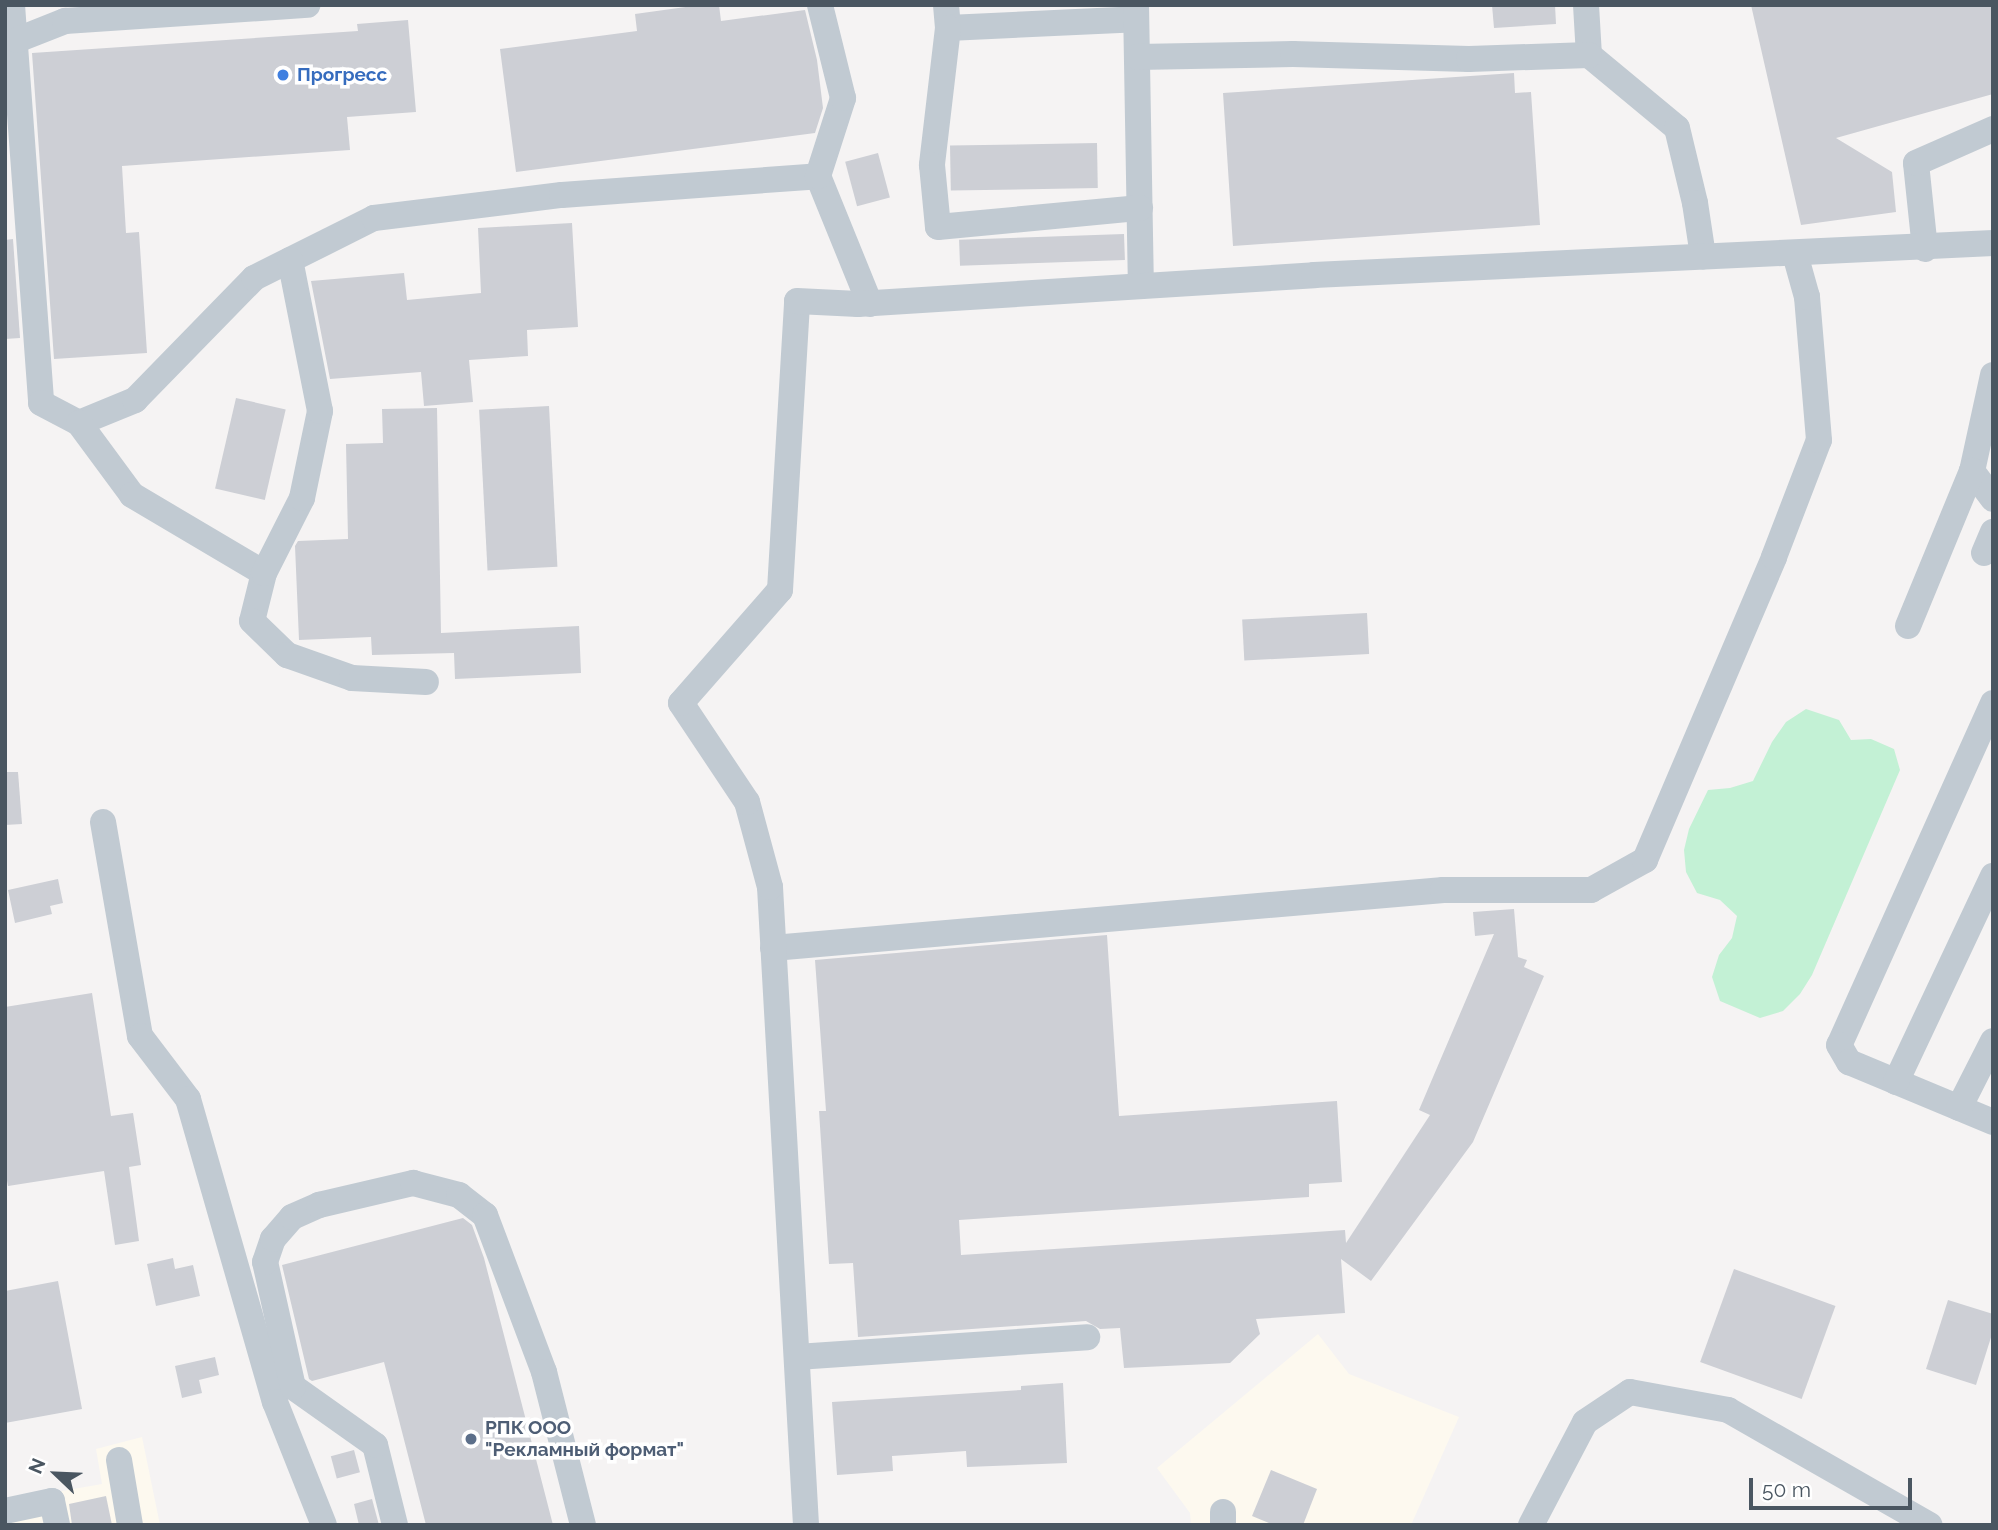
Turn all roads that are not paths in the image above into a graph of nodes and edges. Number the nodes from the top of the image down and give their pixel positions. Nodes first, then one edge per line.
1 (12, 5) edge
2 (307, 5) edge
3 (820, 5) edge
4 (1586, 5) edge
5 (1136, 12) edge
6 (947, 17) edge
7 (11, 40) edge
8 (1589, 55) junction
9 (1137, 57) junction
10 (1993, 129) edge
11 (818, 176) junction
12 (1140, 208) junction
13 (1993, 243) edge
14 (1925, 249) junction
15 (1795, 254) junction
16 (1703, 256) junction
17 (290, 260) junction
18 (1141, 286) junction
19 (870, 304) junction
20 (1993, 375) edge
21 (79, 423) junction
22 (1972, 471) junction
23 (1993, 499) edge
24 (264, 573) junction
25 (1908, 626) dead end
26 (426, 682) dead end
27 (1993, 703) edge
28 (103, 822) dead end
29 (1993, 876) edge
30 (773, 948) junction
31 (1993, 1041) edge
32 (1896, 1082) junction
33 (1959, 1108) junction
34 (1993, 1122) edge
35 (1087, 1337) dead end
36 (797, 1357) junction
37 (119, 1460) dead end
38 (5, 1511) edge
39 (57, 1525) edge
40 (130, 1525) edge
41 (324, 1525) edge
42 (395, 1525) edge
43 (583, 1525) edge
44 (806, 1525) edge
45 (1531, 1525) edge
46 (1930, 1525) edge

1 - 7 lane
2 - 7 lane
3 - 11 lane
4 - 8 lane
5 - 6 lane
5 - 9 lane
6 - 12 lane
7 - 21 lane
8 - 9 lane
8 - 16 lane
9 - 12 lane
10 - 14 lane
11 - 17 lane
11 - 19 lane
12 - 18 lane
13 - 14 lane
14 - 15 lane
15 - 16 lane
15 - 30 lane
16 - 18 lane
17 - 21 lane
17 - 24 lane
18 - 19 lane
19 - 30 lane
20 - 22 lane
21 - 24 lane
22 - 23 lane
22 - 25 lane
24 - 26 lane
27 - 32 lane
28 - 41 lane
29 - 32 lane
30 - 36 lane
31 - 33 lane
32 - 33 lane
33 - 34 lane
35 - 36 lane
36 - 44 lane
37 - 40 lane
38 - 39 lane
42 - 43 lane
45 - 46 lane

